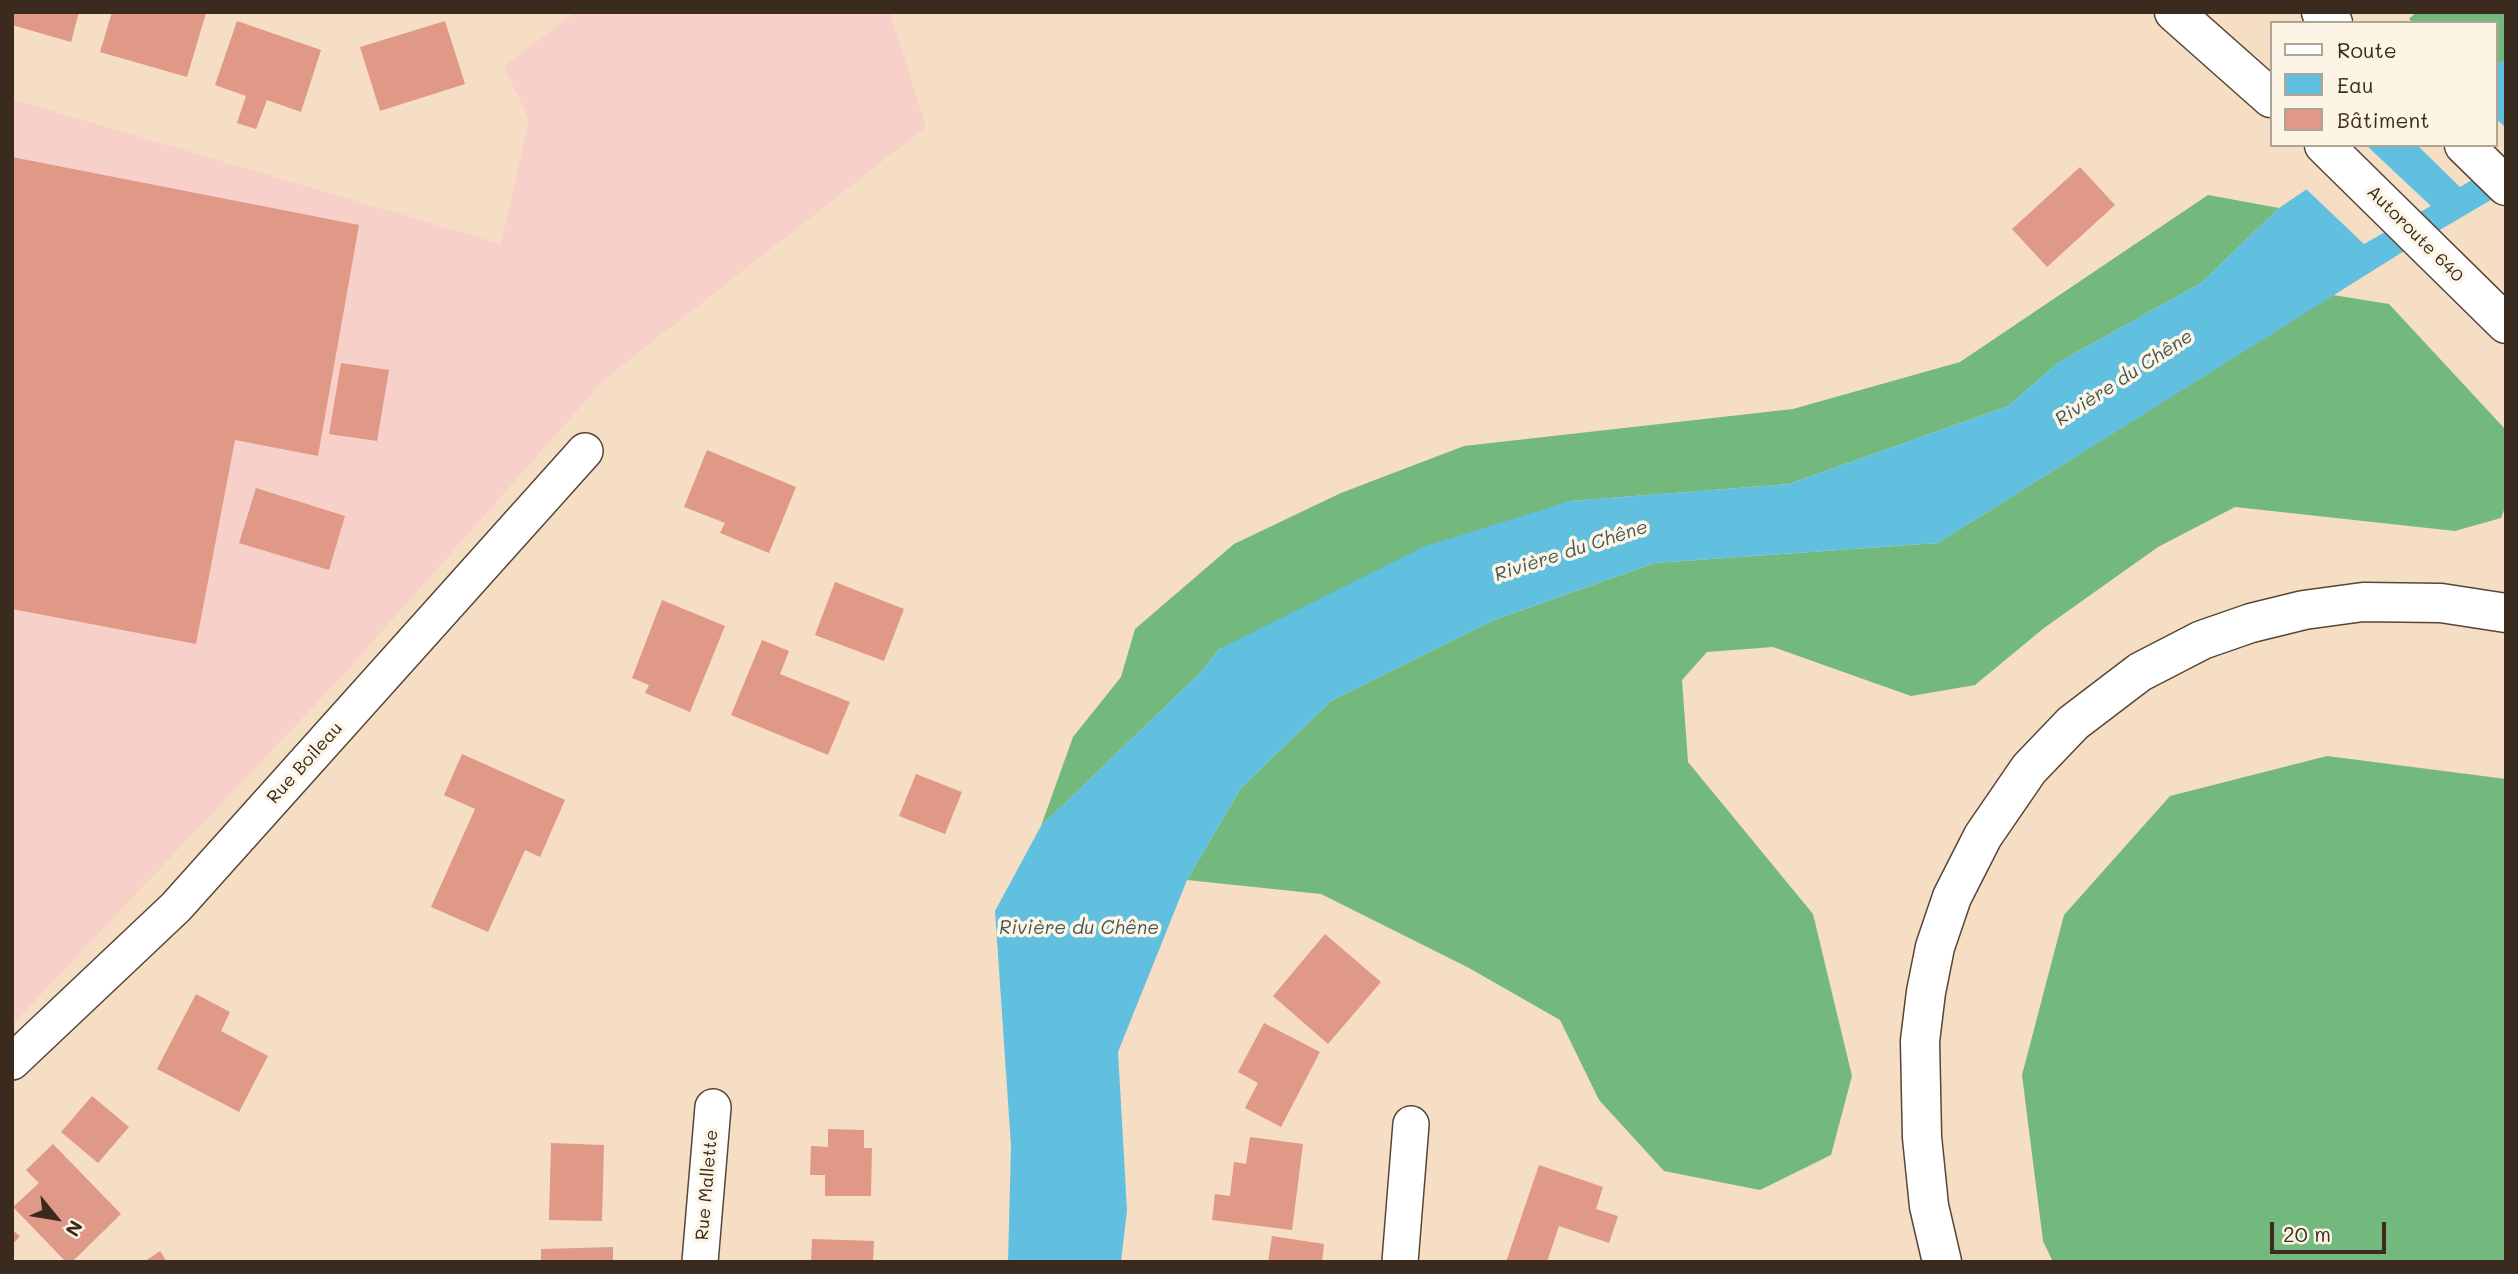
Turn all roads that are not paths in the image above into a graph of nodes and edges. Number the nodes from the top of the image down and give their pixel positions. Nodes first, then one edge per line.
1 (2174, 12) edge
2 (2270, 97) edge
3 (2326, 148) edge
4 (2506, 324) edge
5 (585, 451) dead end
6 (2506, 613) edge
7 (12, 1062) edge
8 (713, 1107) dead end
9 (1412, 1124) dead end
10 (700, 1262) edge
11 (1400, 1262) edge
12 (1942, 1262) edge

1 - 2 highway
3 - 4 highway, Autoroute 640
5 - 7 street, Rue Boileau
6 - 12 highway
8 - 10 street, Rue Mallette
9 - 11 street

